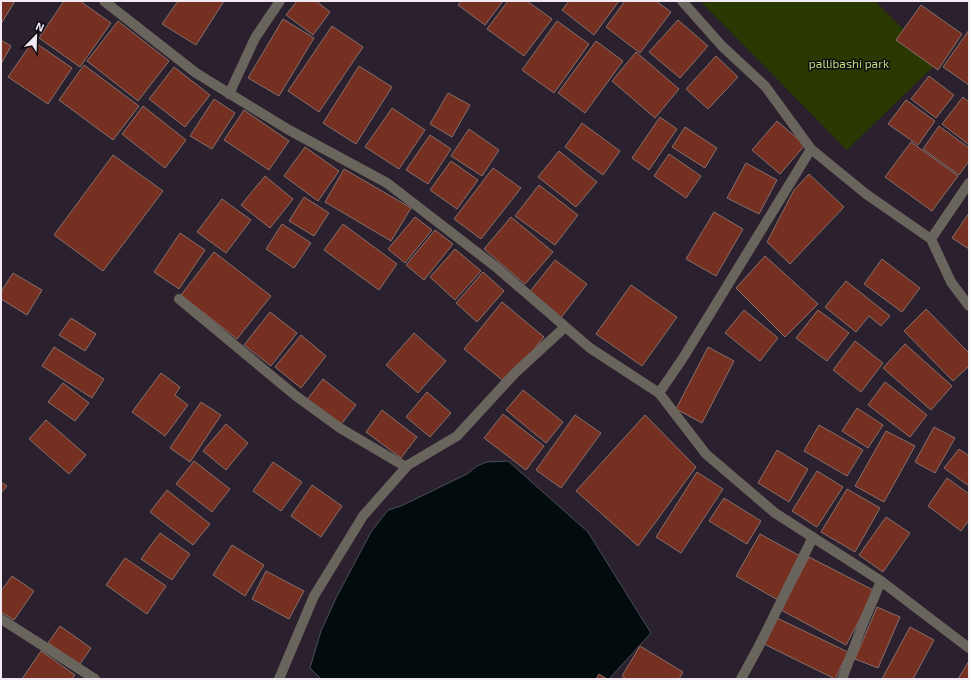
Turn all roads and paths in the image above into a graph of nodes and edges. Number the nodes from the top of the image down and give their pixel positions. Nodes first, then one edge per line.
1 (104, 1) edge
2 (280, 1) edge
3 (682, 1) edge
4 (229, 94) junction
5 (811, 149) junction
6 (969, 183) edge
7 (931, 239) junction
8 (179, 299) dead end
9 (969, 306) edge
10 (565, 327) junction
11 (659, 393) junction
12 (406, 467) junction
13 (813, 537) junction
14 (882, 581) junction
15 (1, 620) edge
16 (969, 648) edge
17 (96, 679) edge
18 (279, 679) edge
19 (741, 679) edge
20 (842, 679) edge

1 - 4 street
2 - 4 street
3 - 5 street
4 - 10 street
5 - 7 street
5 - 11 street
6 - 7 street
7 - 9 street
8 - 12 street
10 - 11 street
10 - 12 street
11 - 13 street
12 - 18 street
13 - 14 street
13 - 19 street
14 - 16 street
14 - 20 street
15 - 17 street

